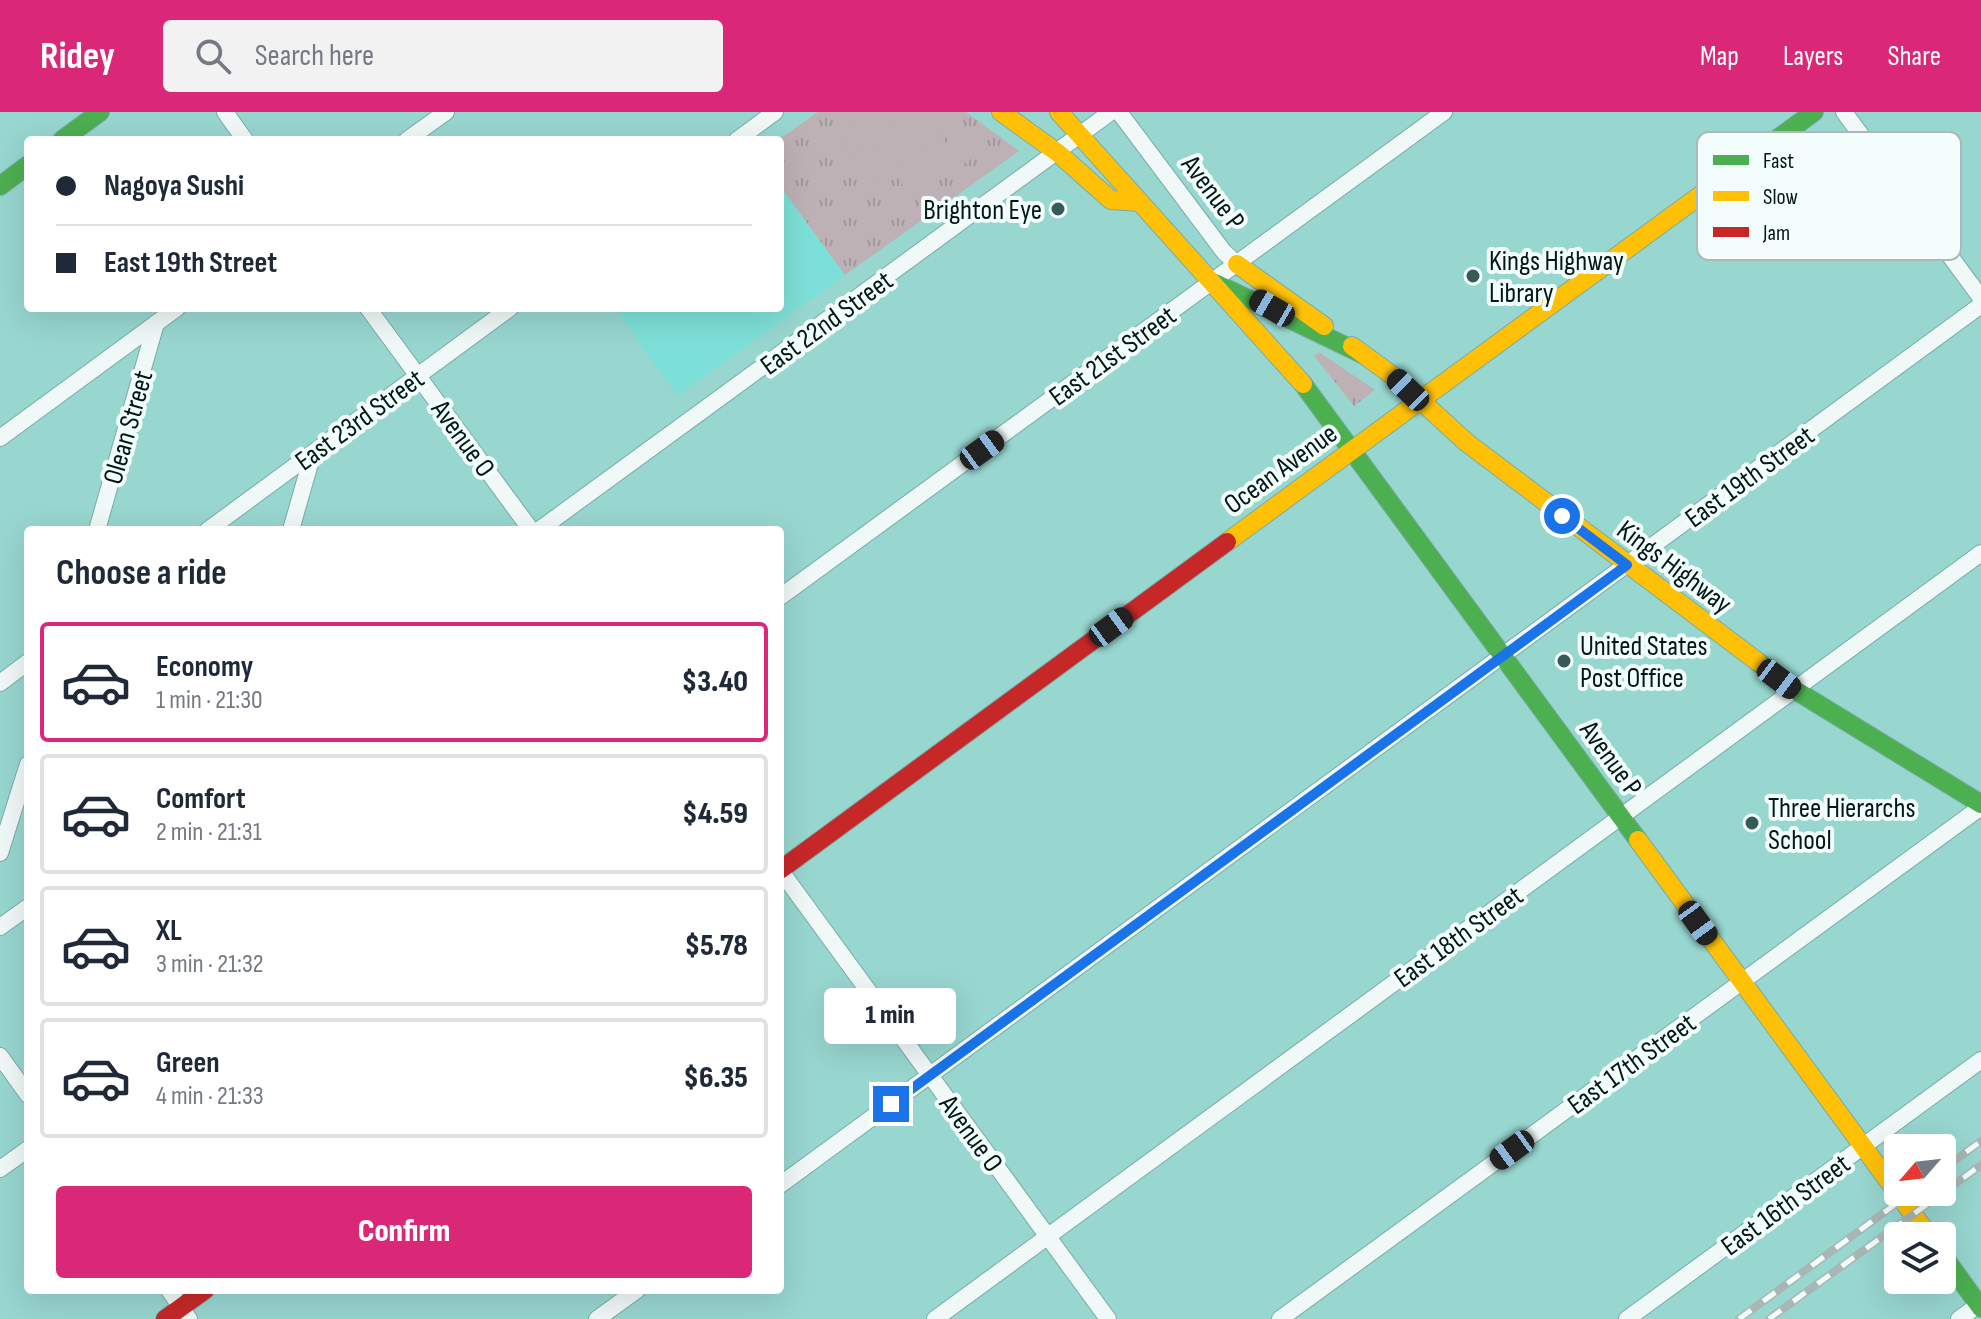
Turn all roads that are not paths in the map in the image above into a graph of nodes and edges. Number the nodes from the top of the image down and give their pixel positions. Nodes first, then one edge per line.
1 (100, 112) edge
2 (225, 112) edge
3 (446, 112) edge
4 (775, 112) edge
5 (1001, 112) edge
6 (1059, 112) edge
7 (1111, 112) edge
8 (1119, 112) edge
9 (1444, 112) edge
10 (1814, 112) edge
11 (1844, 112) edge
12 (1787, 132) edge
13 (1859, 132) edge
14 (1080, 135) junction
15 (67, 136) edge
16 (242, 136) edge
17 (413, 136) edge
18 (742, 136) edge
19 (1058, 153) junction
20 (24, 168) edge
21 (0, 186) edge
22 (1697, 198) edge
23 (1140, 202) junction
24 (1953, 260) edge
25 (1237, 264) junction
26 (1211, 282) junction
27 (1981, 298) edge
28 (1981, 305) edge
29 (171, 312) edge
30 (371, 312) edge
31 (505, 312) edge
32 (156, 323) junction
33 (1364, 355) junction
34 (418, 376) junction
35 (1420, 401) junction
36 (0, 438) edge
37 (1351, 451) junction
38 (313, 453) junction
39 (98, 526) edge
40 (213, 526) edge
41 (292, 526) edge
42 (528, 526) edge
43 (545, 526) edge
44 (1981, 553) edge
45 (1627, 565) junction
46 (784, 594) edge
47 (1502, 656) junction
48 (24, 665) edge
49 (0, 683) edge
50 (1795, 690) junction
51 (24, 777) edge
52 (1981, 805) edge
53 (1620, 817) junction
54 (0, 853) edge
55 (784, 867) edge
56 (784, 875) edge
57 (24, 910) edge
58 (0, 927) edge
59 (1741, 982) junction
60 (0, 1056) edge
61 (1981, 1060) edge
62 (930, 1075) junction
63 (24, 1089) edge
64 (1862, 1147) junction
65 (24, 1152) edge
66 (0, 1169) edge
67 (784, 1182) edge
68 (1918, 1222) edge
69 (1048, 1237) junction
70 (1956, 1273) edge
71 (172, 1294) edge
72 (202, 1294) edge
73 (631, 1294) edge
74 (1980, 1305) edge
75 (185, 1313) edge
76 (165, 1319) edge
77 (597, 1319) edge
78 (935, 1319) edge
79 (1108, 1319) edge
80 (1280, 1319) edge
81 (1627, 1319) edge
82 (1959, 1319) edge

1 - 15 main road
2 - 16 street
3 - 17 street
4 - 18 street
5 - 19 main road
6 - 14 main road
7 - 14 street, East 22nd Street
8 - 25 street, Avenue P
9 - 25 street, East 21st Street
10 - 12 main road, Ocean Avenue
11 - 13 street
14 - 19 street, East 22nd Street
14 - 23 main road
19 - 23 main road
19 - 43 street, East 22nd Street
20 - 21 main road
22 - 35 main road, Ocean Avenue
23 - 26 main road
24 - 27 street
25 - 26 street, East 21st Street
25 - 33 main road, Kings Highway
26 - 33 main road
26 - 37 main road, Avenue P
26 - 46 street, East 21st Street
28 - 45 street, East 19th Street
29 - 32 street
30 - 34 street, Avenue O
31 - 34 street, East 23rd Street
32 - 36 street
32 - 39 street, Olean Street
33 - 35 main road, Kings Highway
34 - 38 street, East 23rd Street
34 - 42 street, Avenue O
35 - 37 main road, Ocean Avenue
35 - 45 main road, Kings Highway
37 - 47 main road, Avenue P
37 - 55 main road, Ocean Avenue
38 - 40 street, East 23rd Street
38 - 41 street
44 - 50 street, East 18th Street
45 - 47 street, East 19th Street
45 - 50 main road, Kings Highway
47 - 53 main road, Avenue P
47 - 62 street, East 19th Street
48 - 49 street
50 - 52 main road, Kings Highway
50 - 53 street, East 18th Street
51 - 54 street
52 - 59 street, East 17th Street
53 - 59 main road, Avenue P
53 - 69 street, East 18th Street
56 - 62 street, Avenue O
57 - 58 street
59 - 64 main road, Avenue P
59 - 80 street, East 17th Street
60 - 63 street
61 - 64 street, East 16th Street
62 - 67 street, East 19th Street
62 - 69 street, Avenue O
64 - 68 main road, Avenue P
64 - 81 street, East 16th Street
65 - 66 street
69 - 78 street, East 18th Street
69 - 79 street, Avenue O
70 - 74 main road
71 - 75 street
72 - 75 main road
73 - 77 street
74 - 82 street
75 - 76 main road

